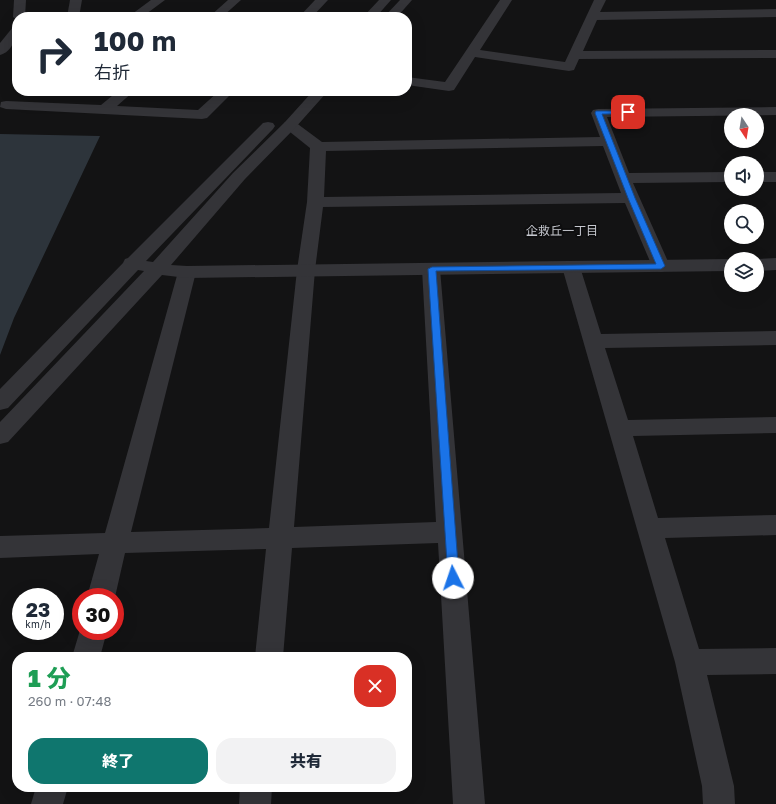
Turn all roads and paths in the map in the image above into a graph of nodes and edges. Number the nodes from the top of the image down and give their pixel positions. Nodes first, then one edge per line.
1 (20, 0) edge
2 (76, 0) edge
3 (159, 0) edge
4 (235, 0) edge
5 (322, 0) edge
6 (385, 0) edge
7 (406, 0) edge
8 (506, 0) edge
9 (600, 0) edge
10 (19, 12) edge
11 (74, 12) edge
12 (141, 12) edge
13 (221, 12) edge
14 (310, 12) edge
15 (374, 12) edge
16 (395, 12) edge
17 (776, 13) edge
18 (592, 16) junction
19 (12, 34) edge
20 (12, 37) edge
21 (0, 38) edge
22 (0, 51) edge
23 (472, 54) junction
24 (776, 54) edge
25 (574, 55) junction
26 (412, 82) edge
27 (20, 96) edge
28 (121, 96) edge
29 (223, 96) edge
30 (297, 96) edge
31 (317, 96) edge
32 (104, 110) junction
33 (776, 111) edge
34 (290, 126) junction
35 (608, 141) junction
36 (318, 147) junction
37 (724, 177) edge
38 (764, 177) edge
39 (776, 177) edge
40 (624, 178) junction
41 (631, 198) junction
42 (315, 202) junction
43 (132, 263) junction
44 (776, 264) edge
45 (724, 265) edge
46 (764, 265) edge
47 (661, 266) junction
48 (157, 268) junction
49 (571, 268) junction
50 (432, 269) junction
51 (306, 270) junction
52 (187, 272) junction
53 (776, 338) edge
54 (593, 341) junction
55 (0, 402) edge
56 (776, 425) edge
57 (619, 428) junction
58 (0, 436) edge
59 (776, 525) edge
60 (649, 528) junction
61 (450, 532) junction
62 (280, 538) junction
63 (115, 544) junction
64 (0, 546) edge
65 (104, 588) edge
66 (90, 640) edge
67 (87, 652) edge
68 (269, 652) edge
69 (776, 661) edge
70 (689, 662) junction
71 (51, 792) edge
72 (256, 792) edge
73 (47, 804) edge
74 (255, 804) edge
75 (470, 804) edge
76 (719, 804) edge

1 - 10 street
2 - 11 street
3 - 12 street
4 - 13 street
5 - 14 street
6 - 15 street
7 - 16 street
8 - 23 street
9 - 18 street
17 - 18 street
18 - 25 street
19 - 21 street
20 - 22 street
23 - 25 street
23 - 26 street
24 - 25 street
27 - 32 street
28 - 32 street
29 - 32 street
30 - 43 street
31 - 34 street
33 - 35 street
34 - 36 street
34 - 48 street
35 - 36 street
35 - 40 street
36 - 42 street
37 - 40 street
38 - 39 street
40 - 41 street
41 - 42 street
41 - 47 street
42 - 51 street
43 - 48 street
43 - 55 street
44 - 46 street
45 - 47 street
47 - 49 street
48 - 52 street
48 - 58 street
49 - 50 street
49 - 54 street
50 - 51 street
50 - 61 street
51 - 52 street
51 - 62 street
52 - 63 street
53 - 54 street
54 - 57 street
56 - 57 street
57 - 60 street
59 - 60 street
60 - 70 street
61 - 62 street
61 - 75 street
62 - 63 street
62 - 68 street
63 - 64 street
63 - 65 street
66 - 67 street
69 - 70 street
70 - 76 street
71 - 73 street
72 - 74 street

